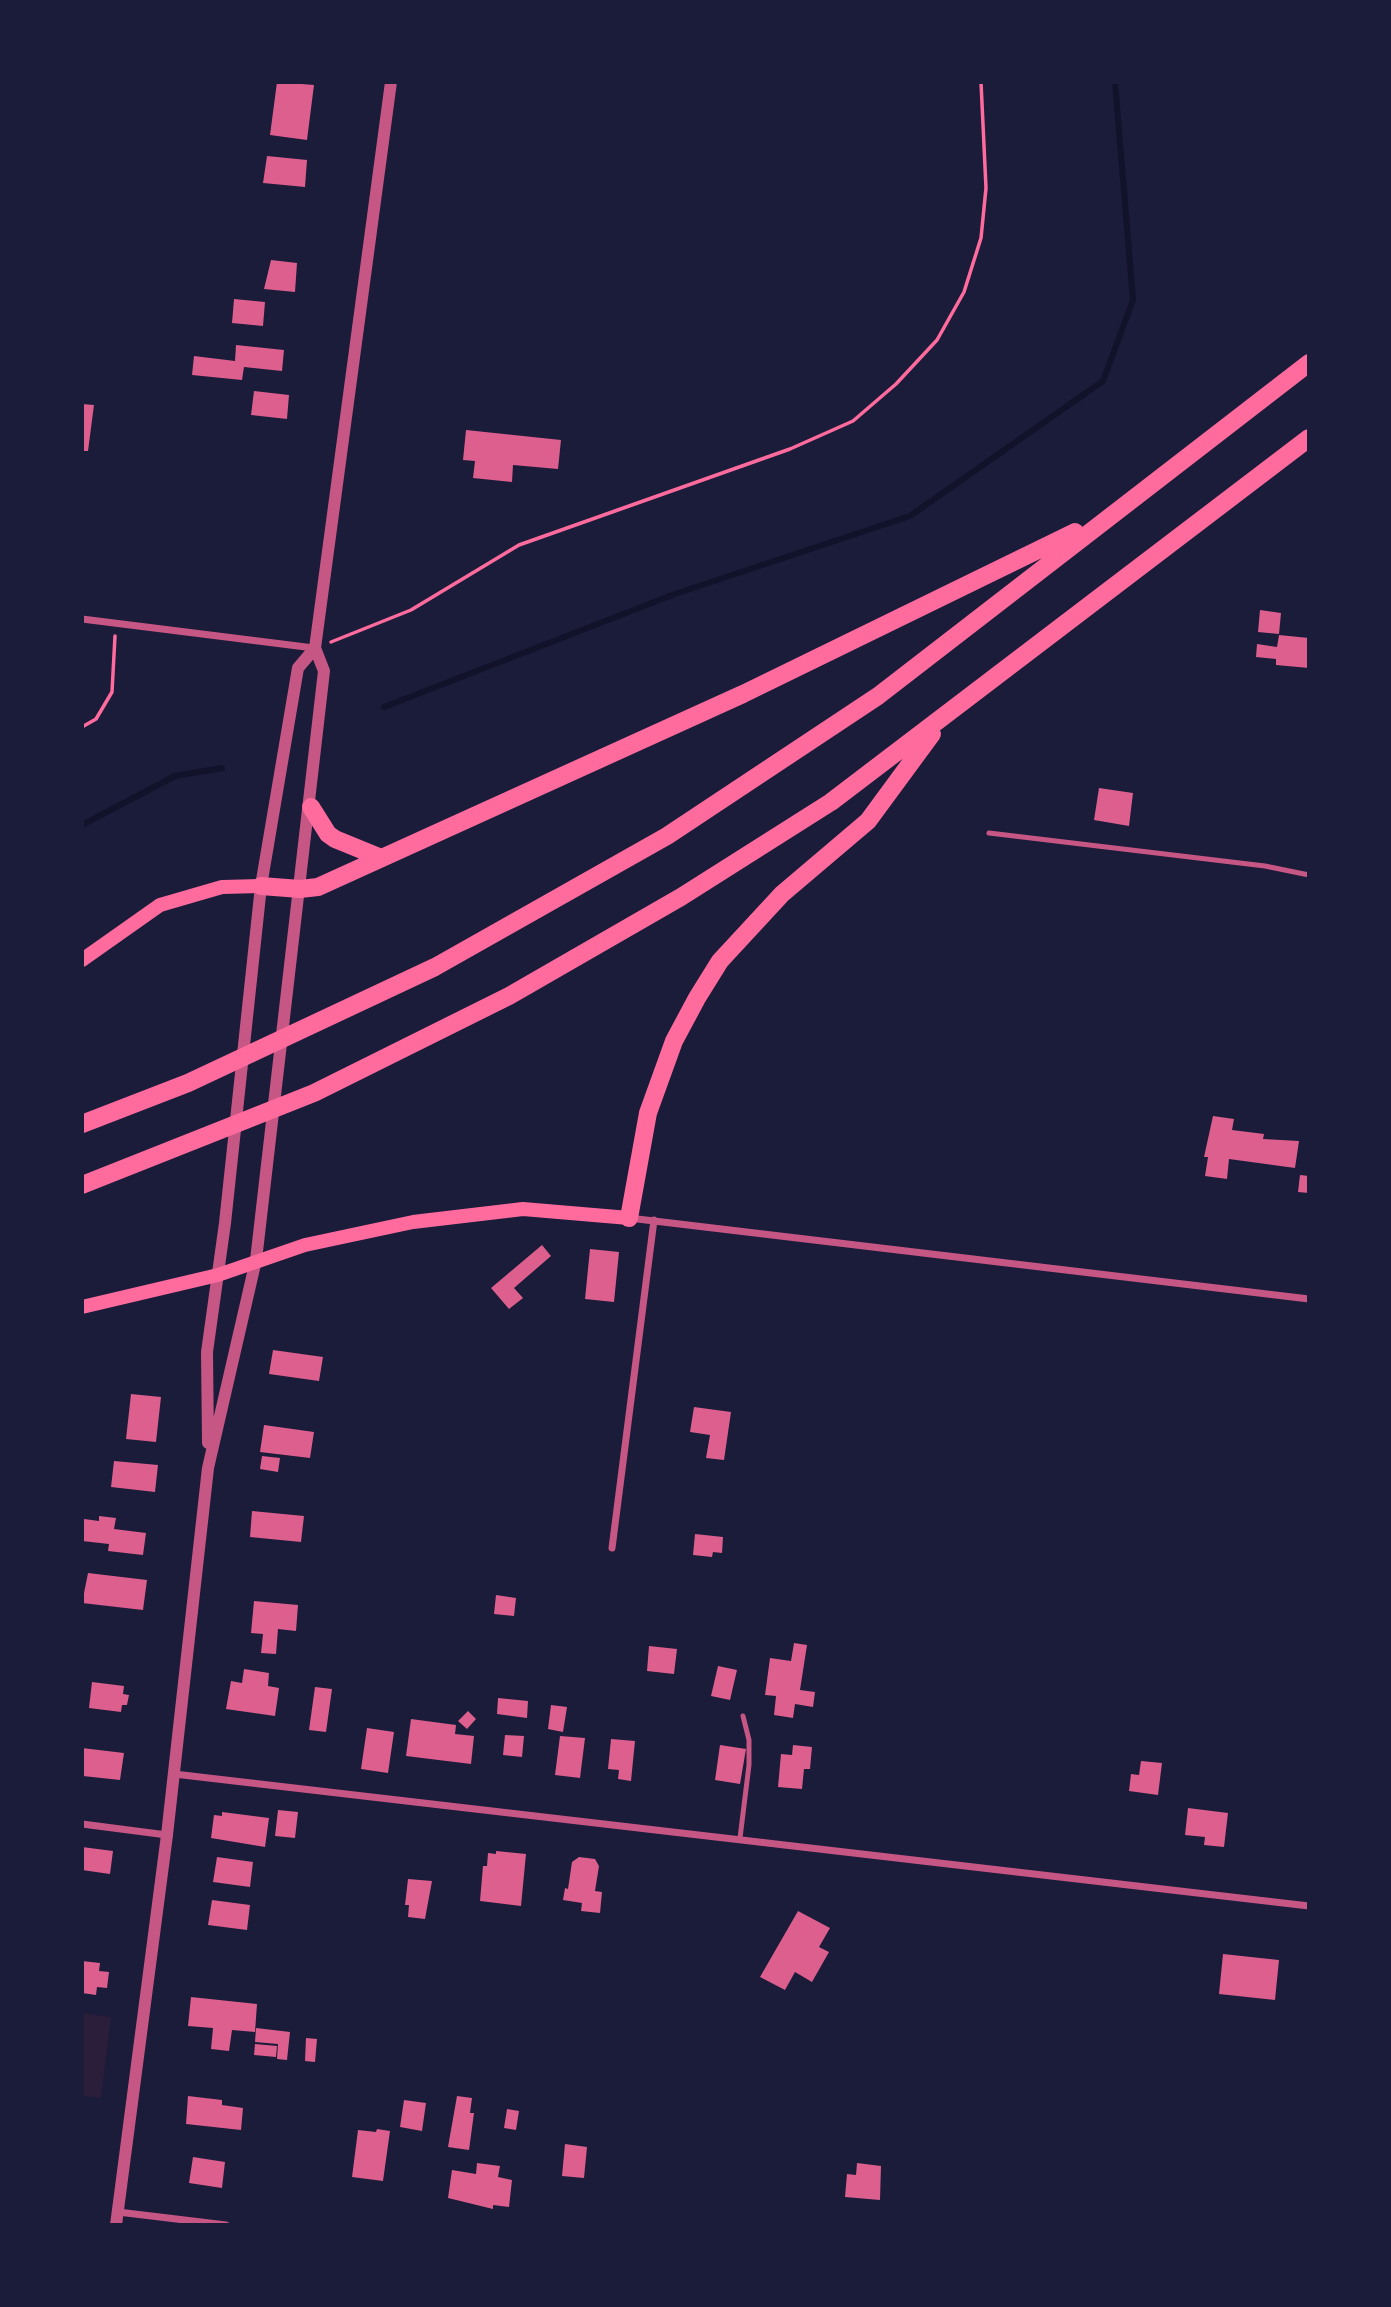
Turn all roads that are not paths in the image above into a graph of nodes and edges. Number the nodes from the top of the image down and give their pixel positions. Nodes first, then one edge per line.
1 (391, 82) edge
2 (1309, 363) edge
3 (1309, 438) edge
4 (1110, 515) junction
5 (82, 619) edge
6 (315, 648) junction
7 (945, 716) junction
8 (311, 807) junction
9 (989, 833) dead end
10 (379, 857) junction
11 (1309, 875) edge
12 (261, 886) junction
13 (300, 889) junction
14 (82, 960) edge
15 (82, 1124) edge
16 (82, 1185) edge
17 (629, 1218) junction
18 (653, 1220) junction
19 (256, 1260) junction
20 (218, 1275) junction
21 (1309, 1299) edge
22 (82, 1307) edge
23 (208, 1468) junction
24 (612, 1548) dead end
25 (743, 1716) dead end
26 (174, 1774) junction
27 (82, 1824) edge
28 (167, 1835) junction
29 (740, 1838) junction
30 (1309, 1906) edge
31 (117, 2218) edge
32 (226, 2225) edge

1 - 6 street
2 - 4 highway
3 - 7 highway
4 - 10 highway
4 - 15 highway
5 - 6 street
6 - 8 street
6 - 12 street
7 - 16 highway
7 - 17 highway
8 - 10 highway
8 - 13 street
9 - 11 lane
10 - 13 highway
12 - 13 highway
12 - 14 main road
12 - 20 street
13 - 19 street
17 - 18 street
17 - 19 main road
18 - 21 street
18 - 24 street
19 - 20 main road
19 - 23 street
20 - 22 main road
20 - 23 street
23 - 26 street
25 - 29 lane
26 - 28 street
26 - 29 street
27 - 28 street
28 - 31 street
29 - 30 street
31 - 32 street

